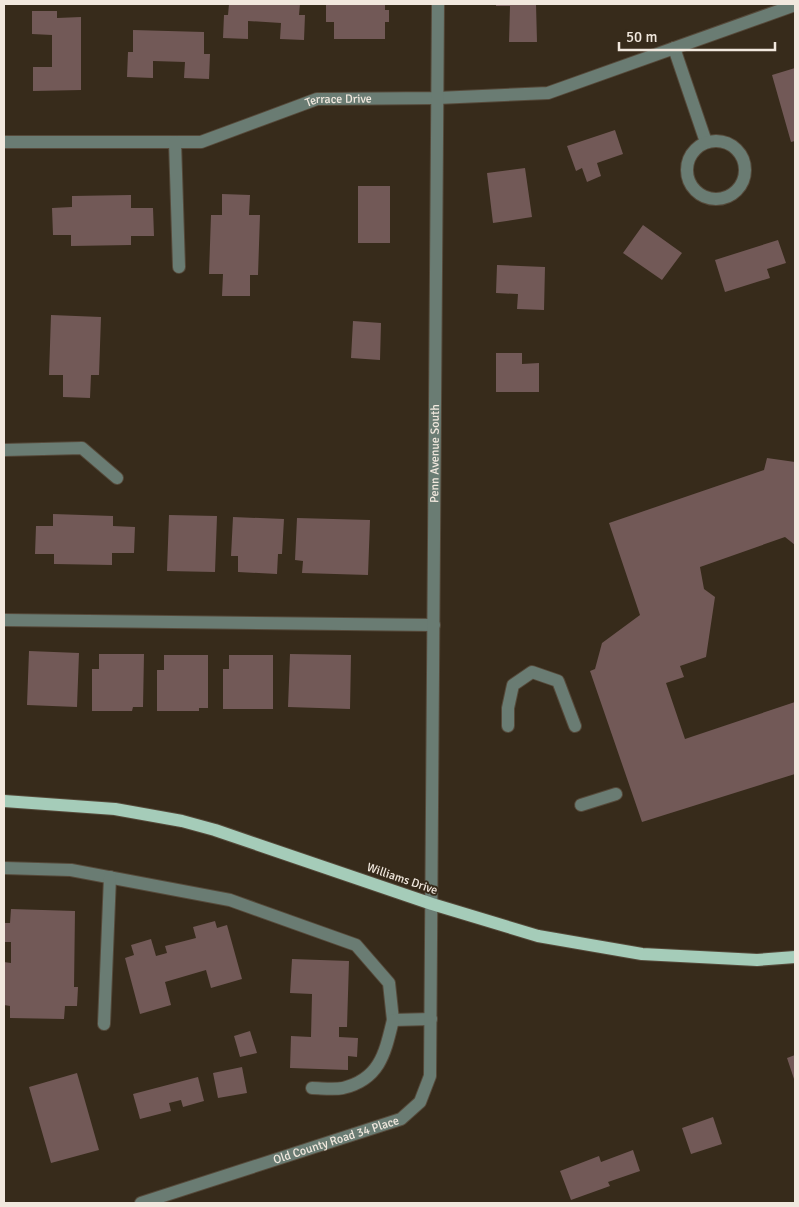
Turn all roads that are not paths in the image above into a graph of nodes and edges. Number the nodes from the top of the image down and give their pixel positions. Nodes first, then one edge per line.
1 (438, 4) edge
2 (795, 4) edge
3 (674, 48) junction
4 (437, 98) junction
5 (4, 142) edge
6 (175, 142) junction
7 (706, 142) junction
8 (179, 267) dead end
9 (4, 450) edge
10 (118, 478) dead end
11 (4, 620) edge
12 (434, 626) junction
13 (508, 726) dead end
14 (575, 726) dead end
15 (616, 794) dead end
16 (4, 801) edge
17 (581, 805) dead end
18 (4, 868) edge
19 (110, 877) junction
20 (432, 904) junction
21 (795, 957) edge
22 (431, 1019) junction
23 (393, 1020) junction
24 (104, 1024) dead end
25 (312, 1088) dead end
26 (141, 1203) edge

1 - 4 street, Penn Avenue South
2 - 3 street, Terrace Drive
3 - 4 street, Terrace Drive
3 - 7 street
4 - 6 street, Terrace Drive
4 - 12 street, Penn Avenue South
5 - 6 street, Terrace Drive
6 - 8 street
7 - 7 street
9 - 10 street
11 - 12 street
12 - 20 street, Penn Avenue South
13 - 14 street
15 - 17 street
16 - 20 main road, Williams Drive
18 - 19 street
19 - 23 street
19 - 24 street
20 - 21 main road, Williams Drive
20 - 22 street, Old County Road 34 Place
22 - 23 street
22 - 26 street, Old County Road 34 Place
23 - 25 street

